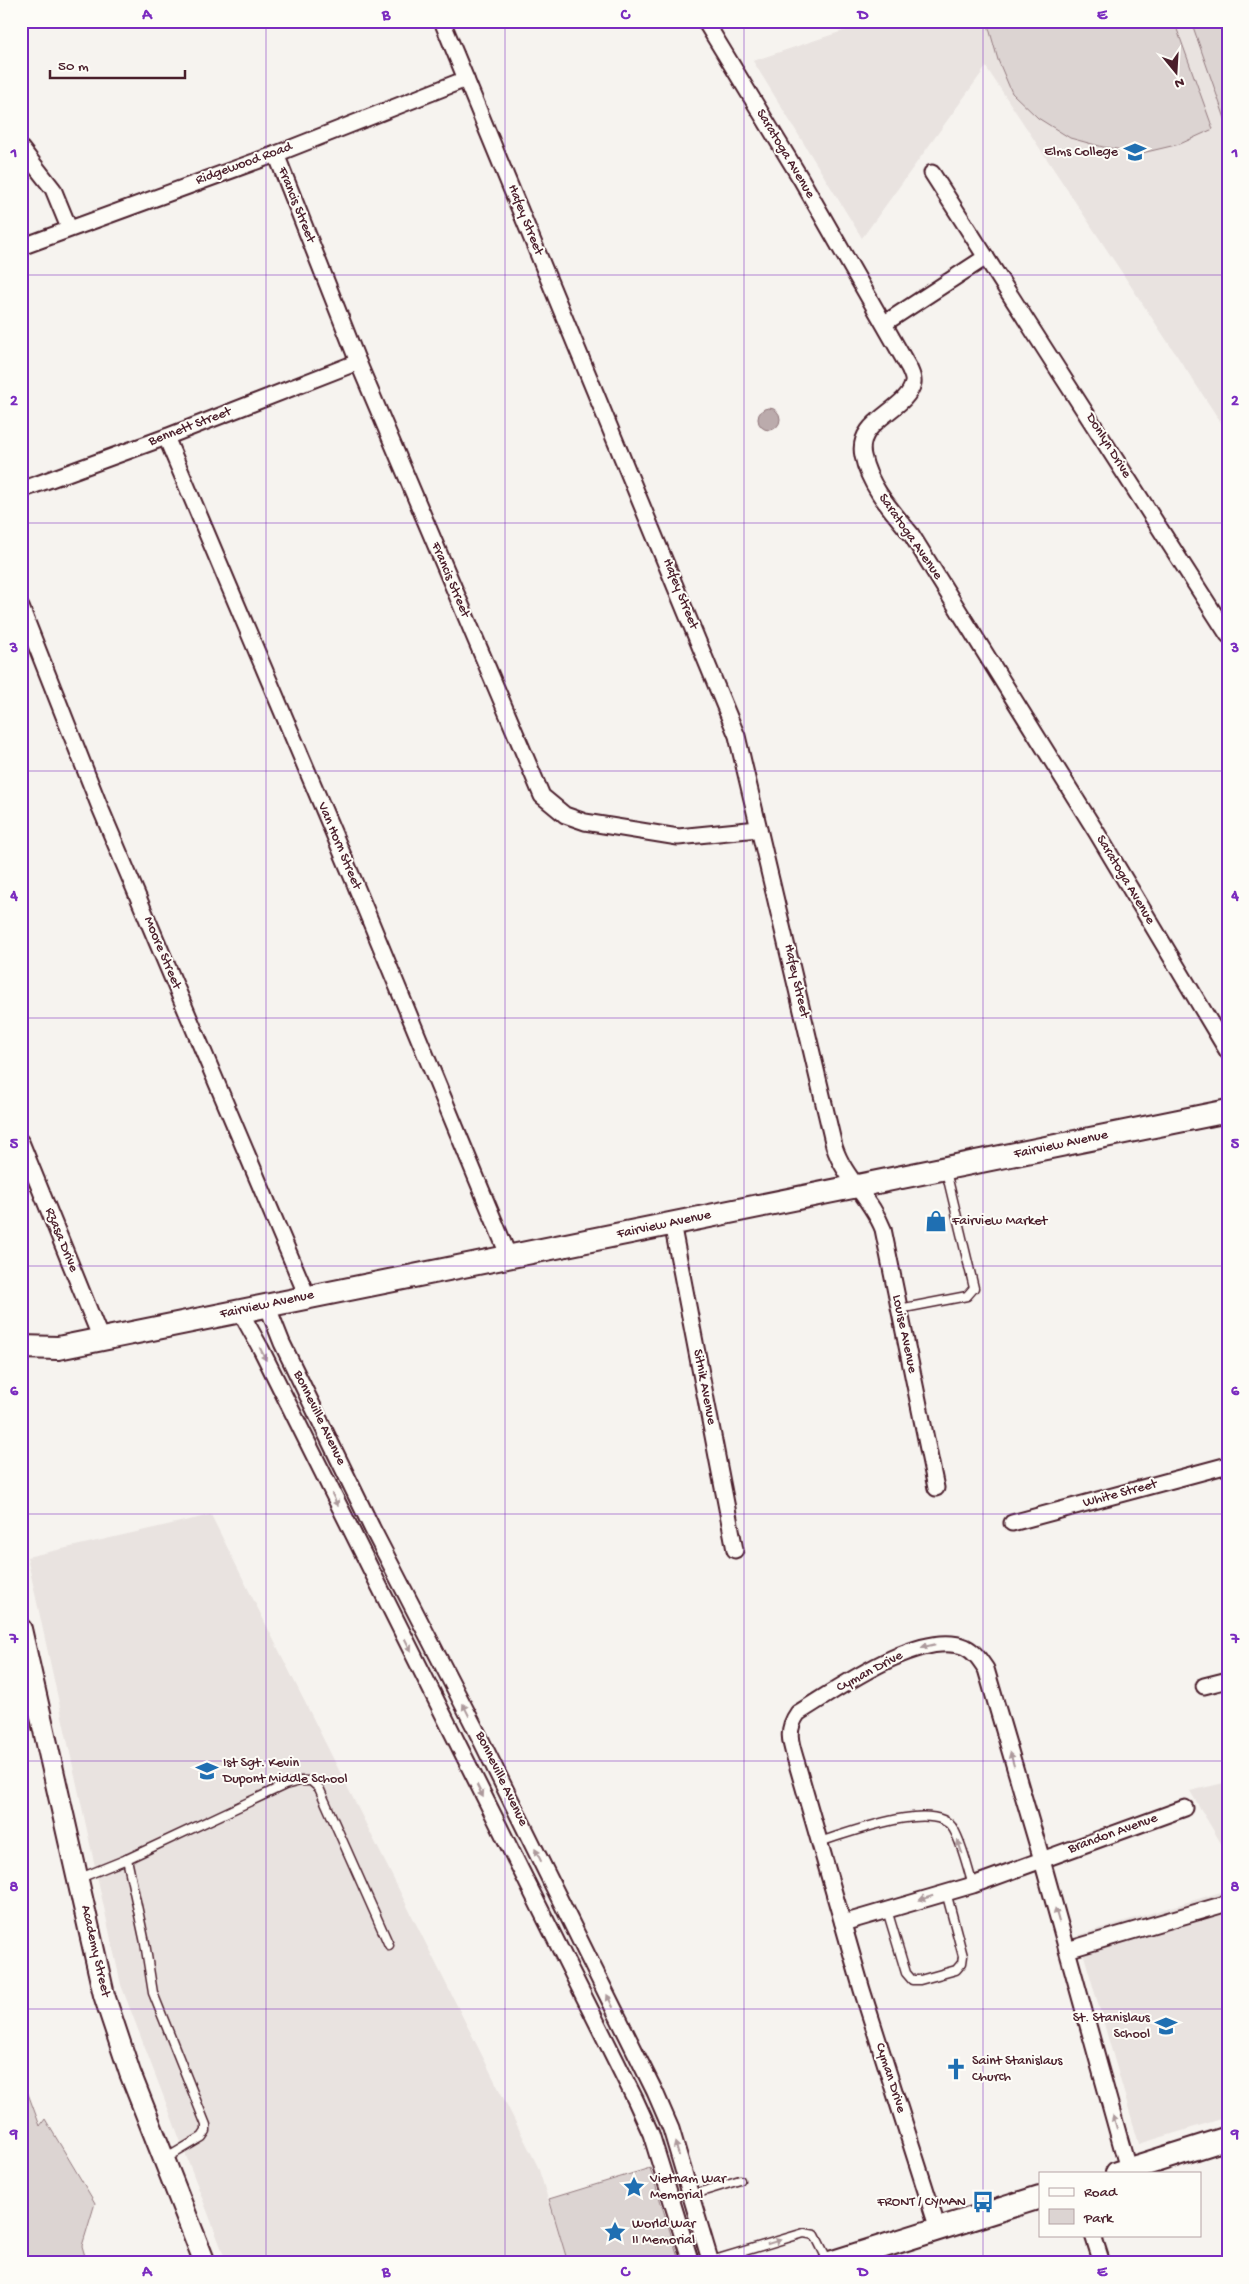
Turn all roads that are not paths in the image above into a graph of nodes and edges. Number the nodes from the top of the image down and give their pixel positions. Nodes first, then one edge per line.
1 (442, 21) edge
2 (706, 21) edge
3 (466, 79) junction
4 (21, 148) edge
5 (276, 154) junction
6 (932, 173) dead end
7 (69, 228) junction
8 (21, 247) edge
9 (986, 257) junction
10 (885, 323) junction
11 (358, 362) junction
12 (166, 438) junction
13 (21, 490) edge
14 (21, 607) edge
15 (1228, 635) edge
16 (758, 829) junction
17 (1228, 1052) edge
18 (1228, 1111) edge
19 (21, 1142) edge
20 (946, 1169) junction
21 (856, 1187) junction
22 (672, 1224) junction
23 (509, 1257) junction
24 (307, 1296) junction
25 (268, 1305) junction
26 (899, 1309) junction
27 (240, 1311) junction
28 (101, 1339) junction
29 (21, 1347) edge
30 (1228, 1465) edge
31 (936, 1488) dead end
32 (1012, 1523) dead end
33 (735, 1550) dead end
34 (21, 1628) edge
35 (1228, 1680) edge
36 (1204, 1686) dead end
37 (1185, 1808) dead end
38 (819, 1842) junction
39 (127, 1859) junction
40 (1042, 1860) junction
41 (78, 1879) junction
42 (973, 1885) junction
43 (946, 1892) junction
44 (1228, 1903) edge
45 (887, 1910) junction
46 (843, 1923) junction
47 (389, 1945) dead end
48 (1067, 1950) junction
49 (1228, 2138) edge
50 (165, 2159) junction
51 (1122, 2171) edge
52 (740, 2180) dead end
53 (691, 2195) junction
54 (1039, 2197) edge
55 (938, 2229) junction
56 (1093, 2236) edge
57 (711, 2262) edge
58 (205, 2263) edge
59 (691, 2263) edge
60 (829, 2263) edge
61 (1102, 2263) edge

1 - 3 street, Hafey Street
2 - 10 street, Saratoga Avenue
3 - 5 street, Ridgewood Road
3 - 16 street, Hafey Street
4 - 7 street
5 - 7 street, Ridgewood Road
5 - 11 street, Francis Street
6 - 9 street, Donlyn Drive
7 - 8 street, Ridgewood Road
9 - 10 street
9 - 15 street, Donlyn Drive
10 - 17 street, Saratoga Avenue
11 - 12 street, Bennett Street
11 - 16 street, Francis Street
12 - 13 street, Bennett Street
12 - 23 street, Van Horn Street
14 - 24 street, Moore Street
16 - 21 street, Hafey Street
18 - 20 main road, Fairview Avenue
19 - 28 street, Rzasa Drive
20 - 21 main road, Fairview Avenue
20 - 26 lane
21 - 22 main road, Fairview Avenue
21 - 26 street, Louise Avenue
22 - 23 main road, Fairview Avenue
22 - 33 street, Sitnik Avenue
23 - 24 main road, Fairview Avenue
24 - 25 main road, Fairview Avenue
25 - 27 main road, Fairview Avenue
53 -> 25 street, Bonneville Avenue
26 - 31 street, Louise Avenue
27 - 28 main road, Fairview Avenue
27 -> 59 street, Bonneville Avenue
28 - 29 main road, Fairview Avenue
30 - 32 street, White Street
34 - 41 street, Academy Street
35 - 36 street
37 - 40 street, Brandon Avenue
40 -> 38 street, Cyman Drive
42 -> 38 lane
38 - 46 street, Cyman Drive
39 - 41 lane
39 - 47 lane
39 - 50 lane
40 - 42 street, Brandon Avenue
48 -> 40 street, Cyman Drive
41 - 50 street, Academy Street
42 - 43 street, Brandon Avenue
43 -> 45 street, Brandon Avenue
43 - 45 lane
44 - 48 street
45 - 46 street, Brandon Avenue
46 - 55 street, Cyman Drive
51 -> 48 street, Cyman Drive
49 - 51 main road
50 - 58 street, Academy Street
52 - 53 lane
53 - 57 street, Bonneville Avenue
54 - 55 main road
55 - 60 main road
56 - 61 street
57 -> 60 lane

